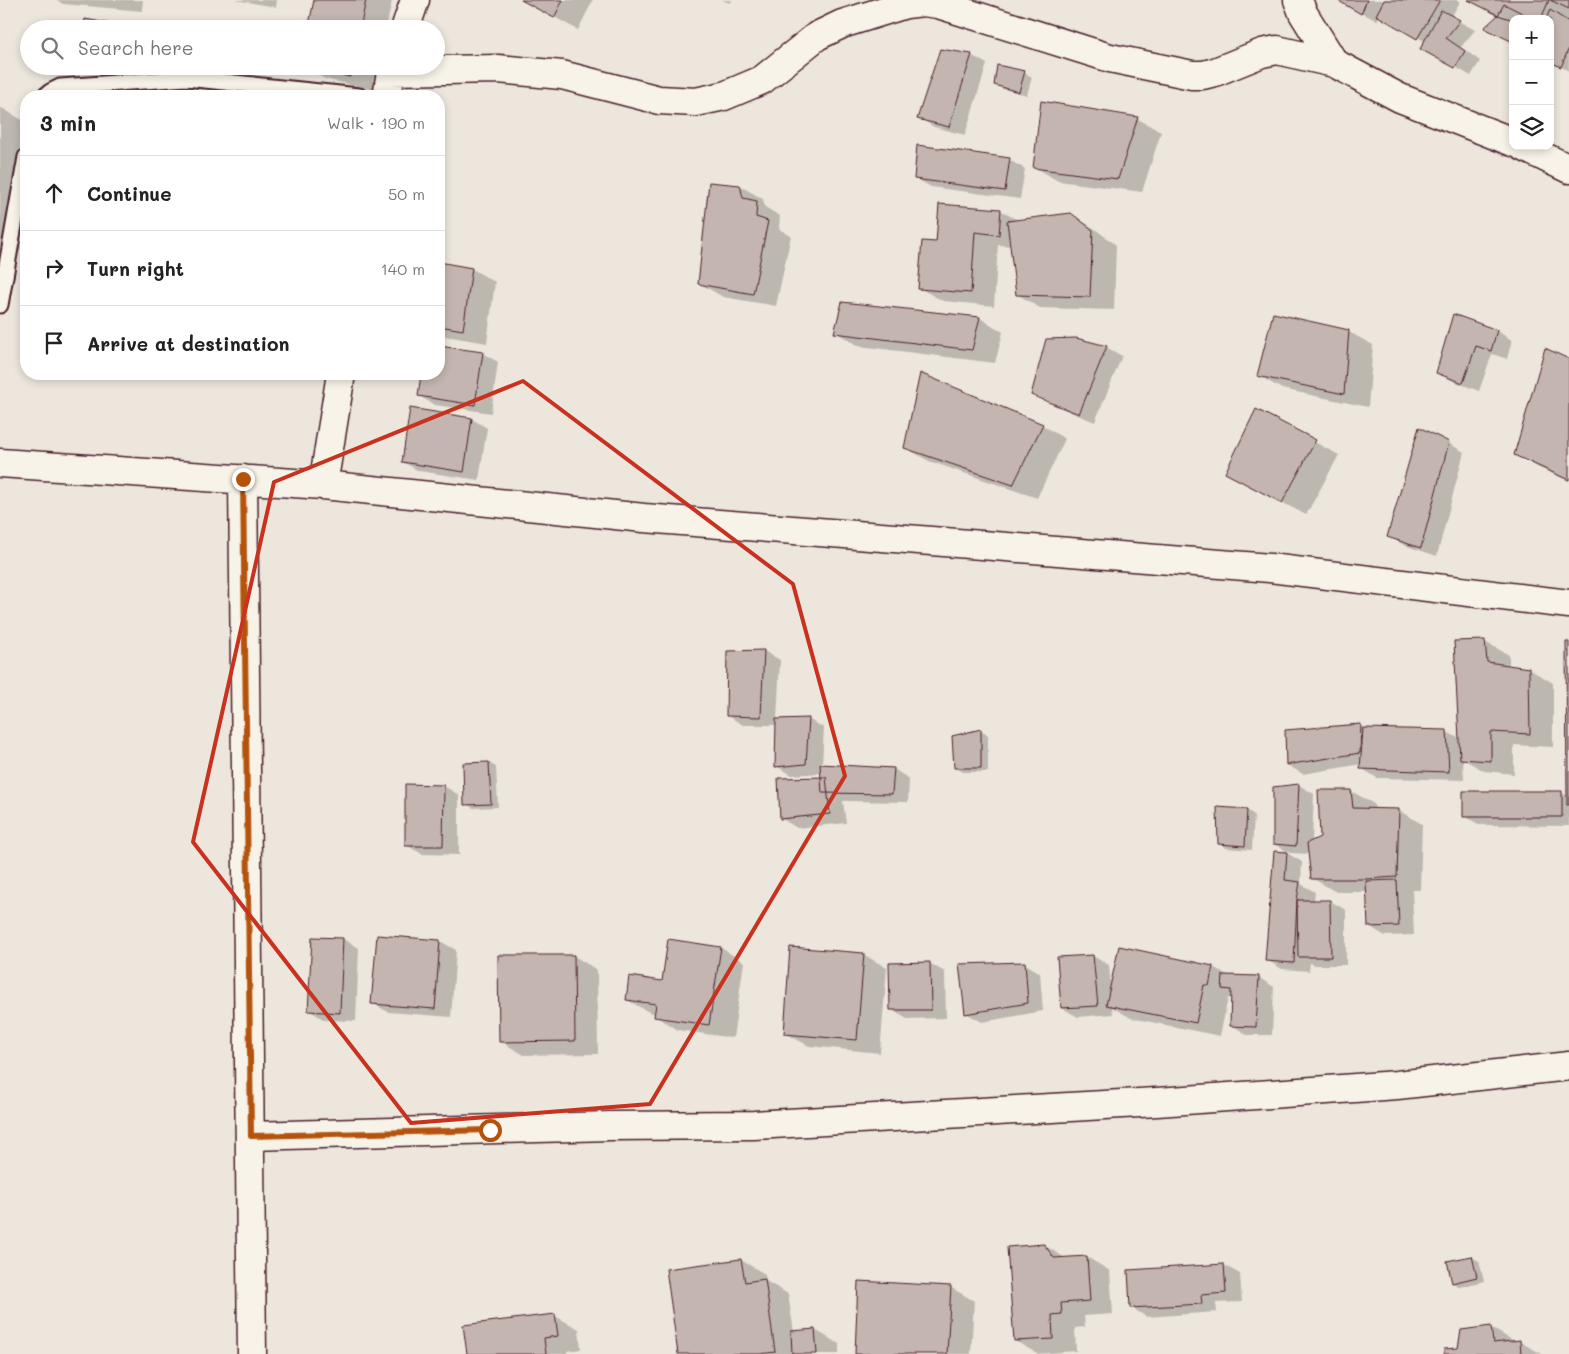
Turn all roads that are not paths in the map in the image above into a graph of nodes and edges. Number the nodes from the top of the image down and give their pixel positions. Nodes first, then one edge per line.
1 (415, 0) edge
2 (1298, 0) edge
3 (934, 2) edge
4 (408, 20) edge
5 (1334, 63) junction
6 (445, 73) edge
7 (426, 75) edge
8 (390, 78) edge
9 (54, 90) edge
10 (301, 90) edge
11 (1509, 140) edge
12 (1530, 150) edge
13 (1569, 169) edge
14 (20, 191) edge
15 (0, 305) edge
16 (340, 380) edge
17 (0, 463) edge
18 (243, 479) junction
19 (323, 485) junction
20 (1569, 604) edge
21 (1569, 1066) edge
22 (251, 1136) junction
23 (252, 1354) edge

1 - 4 street
2 - 5 street
3 - 5 street
3 - 6 street
5 - 11 street
7 - 8 street
9 - 10 lane
12 - 13 street
14 - 15 lane
16 - 19 street
17 - 18 street
18 - 19 street
18 - 22 street
19 - 20 street
21 - 22 street
22 - 23 street

